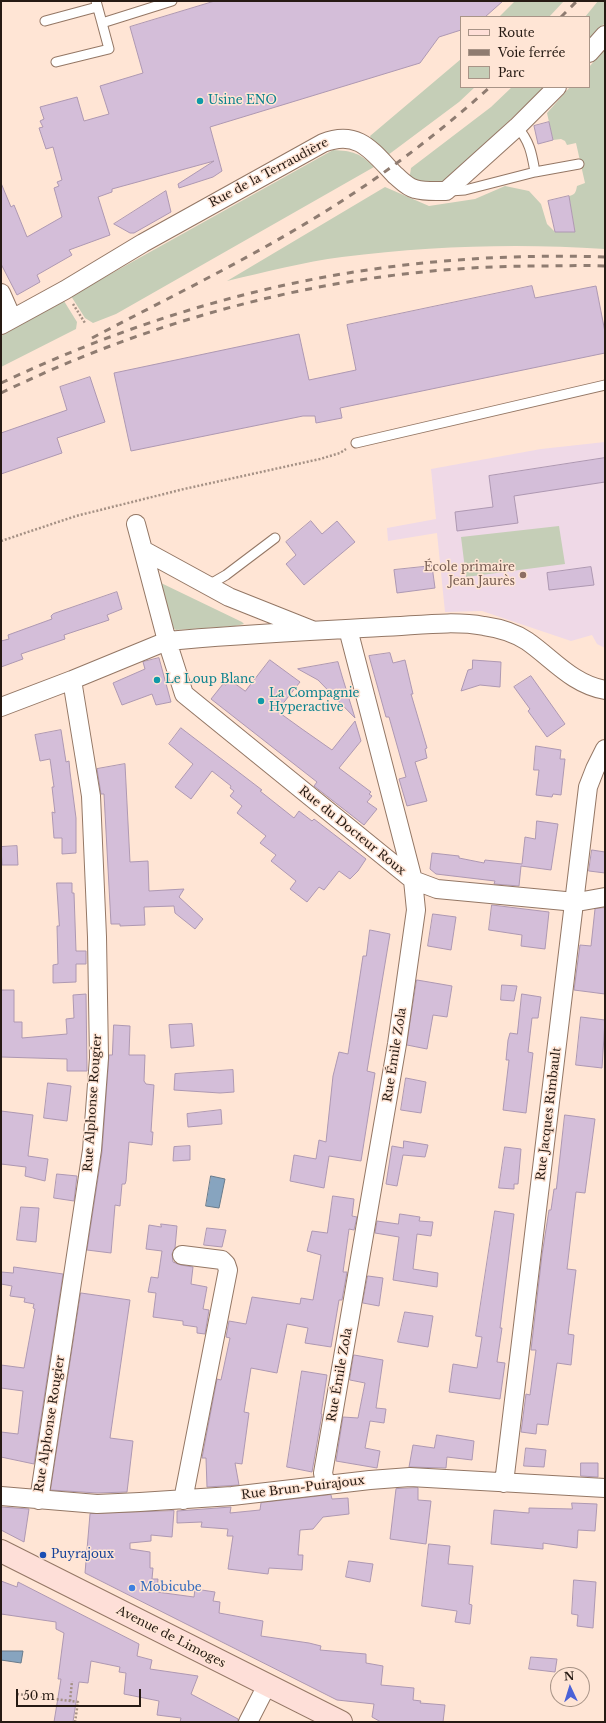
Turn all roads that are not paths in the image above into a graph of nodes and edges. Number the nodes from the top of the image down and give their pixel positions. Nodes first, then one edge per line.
1 (172, 1) edge
2 (97, 4) edge
3 (45, 21) dead end
4 (102, 23) junction
5 (605, 35) edge
6 (590, 52) edge
7 (56, 62) dead end
8 (555, 88) edge
9 (517, 127) junction
10 (579, 164) dead end
11 (536, 172) junction
12 (446, 191) junction
13 (1, 294) edge
14 (6, 322) edge
15 (605, 385) edge
16 (356, 443) road end
17 (136, 524) dead end
18 (275, 538) dead end
19 (144, 550) junction
20 (207, 586) junction
21 (348, 629) junction
22 (312, 630) junction
23 (167, 640) junction
24 (72, 680) junction
25 (605, 690) edge
26 (1, 707) edge
27 (605, 749) edge
28 (413, 880) junction
29 (605, 897) edge
30 (575, 901) junction
31 (182, 1255) dead end
32 (504, 1483) junction
33 (326, 1485) junction
34 (605, 1488) edge
35 (1, 1496) edge
36 (39, 1500) junction
37 (183, 1500) junction
38 (1, 1552) edge
39 (267, 1685) junction
40 (248, 1722) edge
41 (341, 1722) edge

1 - 4 lane
2 - 3 lane
2 - 4 lane
4 - 7 lane
5 - 6 street
8 - 9 street
9 - 11 lane
9 - 12 street
10 - 11 lane
11 - 12 lane
12 - 14 street, Rue de la Terraudière
13 - 14 street
15 - 16 lane
17 - 19 street, Rue du Docteur Roux
18 - 20 lane
19 - 20 street
19 - 23 street, Rue du Docteur Roux
20 - 22 street
21 - 22 street
21 - 25 street
21 - 28 street, Rue Émile Zola
22 - 23 street
23 - 24 street
23 - 28 street, Rue du Docteur Roux
24 - 26 street
24 - 36 street, Rue Alphonse Rougier
27 - 30 street, Rue Jacques Rimbault
28 - 30 street, Rue du Docteur Roux
28 - 33 street, Rue Émile Zola
29 - 30 street, Rue du Docteur Roux
30 - 32 street, Rue Jacques Rimbault
31 - 37 street
32 - 33 street, Rue Brun-Puirajoux
32 - 34 street, Rue Brun-Puirajoux
33 - 37 street, Rue Brun-Puirajoux
35 - 36 street, Rue Brun-Puirajoux
36 - 37 street, Rue Brun-Puirajoux
38 - 39 main road, Avenue de Limoges
39 - 40 street
39 - 41 main road, Avenue de Limoges

